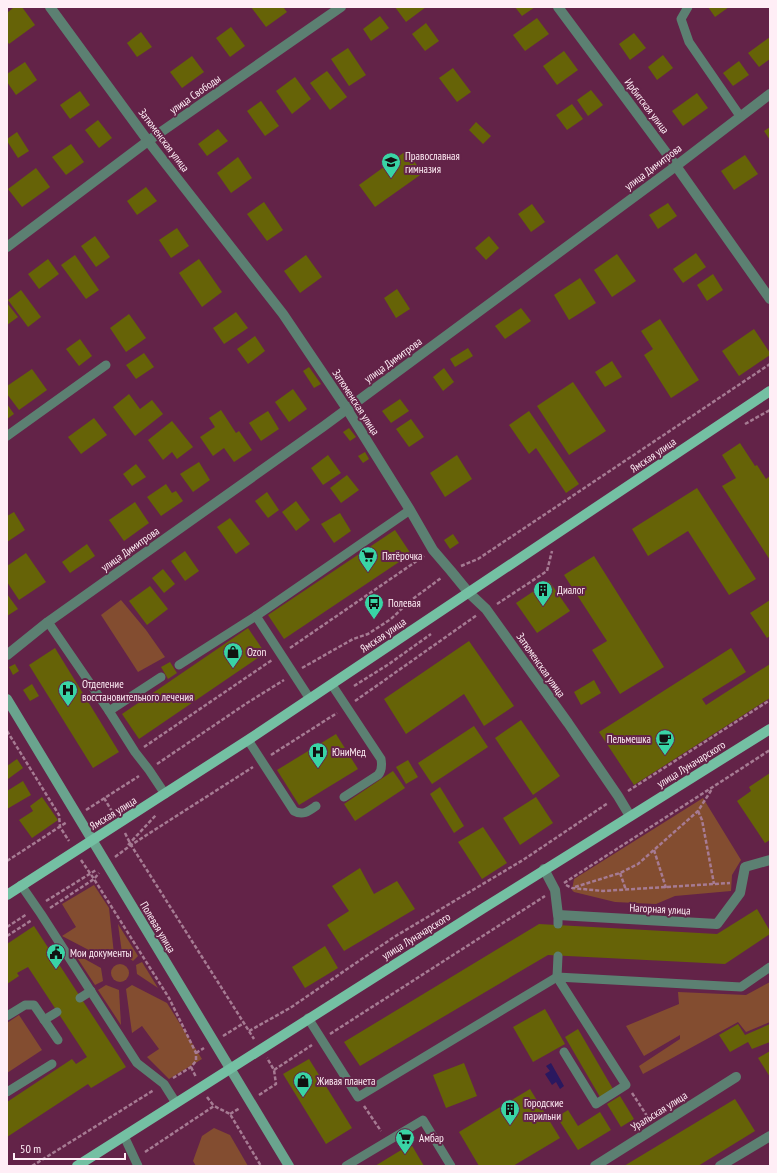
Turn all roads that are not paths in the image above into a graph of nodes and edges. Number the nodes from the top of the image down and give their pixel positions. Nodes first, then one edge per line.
1 (50, 7) edge
2 (341, 7) edge
3 (558, 7) edge
4 (688, 7) edge
5 (770, 94) edge
6 (740, 116) junction
7 (148, 141) junction
8 (676, 166) junction
9 (7, 247) edge
10 (770, 299) edge
11 (106, 364) dead end
12 (770, 391) edge
13 (347, 409) junction
14 (7, 436) edge
15 (410, 510) junction
16 (469, 593) junction
17 (256, 616) junction
18 (48, 622) junction
19 (7, 655) edge
20 (179, 665) dead end
21 (161, 677) dead end
22 (332, 685) junction
23 (7, 699) edge
24 (310, 699) junction
25 (109, 711) junction
26 (770, 729) edge
27 (248, 740) junction
28 (165, 794) junction
29 (344, 797) dead end
30 (316, 806) dead end
31 (630, 816) junction
32 (92, 840) junction
33 (770, 860) edge
34 (544, 869) junction
35 (22, 885) junction
36 (7, 895) edge
37 (558, 956) dead end
38 (770, 967) edge
39 (558, 977) junction
40 (91, 992) junction
41 (80, 998) dead end
42 (57, 1012) dead end
43 (7, 1016) edge
44 (308, 1018) junction
45 (44, 1020) junction
46 (58, 1040) dead end
47 (564, 1052) dead end
48 (52, 1064) dead end
49 (230, 1068) junction
50 (736, 1077) dead end
51 (7, 1092) edge
52 (176, 1102) junction
53 (124, 1136) junction
54 (770, 1136) edge
55 (770, 1143) edge
56 (137, 1162) edge
57 (77, 1166) edge
58 (289, 1166) edge
59 (346, 1166) edge
60 (450, 1166) edge
61 (595, 1166) edge
62 (720, 1166) edge

1 - 7 street, Затюменская улица
2 - 7 street, улица Свободы
3 - 8 street, Ирбитская улица
4 - 6 lane
5 - 6 street, улица Димитрова
6 - 8 street, улица Димитрова
7 - 9 street, улица Свободы
7 - 13 street, Затюменская улица
8 - 10 street, Ирбитская улица
8 - 13 street, улица Димитрова
11 - 14 lane
12 - 16 main road, Ямская улица
13 - 15 street, Затюменская улица
13 - 18 street, улица Димитрова
15 - 16 street, Затюменская улица
15 - 17 lane
16 - 22 main road, Ямская улица
16 - 31 street, Затюменская улица
17 - 20 lane
17 - 24 lane
18 - 19 street, улица Димитрова
18 - 25 lane
21 - 25 lane
22 - 24 main road, Ямская улица
22 - 29 lane
23 - 32 street, Полевая улица
24 - 27 main road, Ямская улица
25 - 28 lane
26 - 31 main road, улица Луначарского
27 - 28 main road, Ямская улица
27 - 30 lane
28 - 32 main road, Ямская улица
31 - 34 main road, улица Луначарского
32 - 35 main road, Ямская улица
32 - 49 street, Полевая улица
33 - 34 street, Нагорная улица
34 - 44 main road, улица Луначарского
35 - 36 main road, Ямская улица
35 - 40 lane
37 - 39 lane
38 - 39 lane
39 - 44 lane
39 - 47 lane
40 - 41 lane
40 - 52 lane
42 - 45 lane
43 - 45 lane
44 - 49 main road, улица Луначарского
45 - 46 lane
48 - 51 lane
49 - 52 main road, улица Луначарского
49 - 58 street, Полевая улица
50 - 61 street, Уральская улица
52 - 53 main road, улица Луначарского
53 - 56 lane
53 - 57 main road, улица Луначарского
54 - 55 street
54 - 62 street
59 - 60 lane

